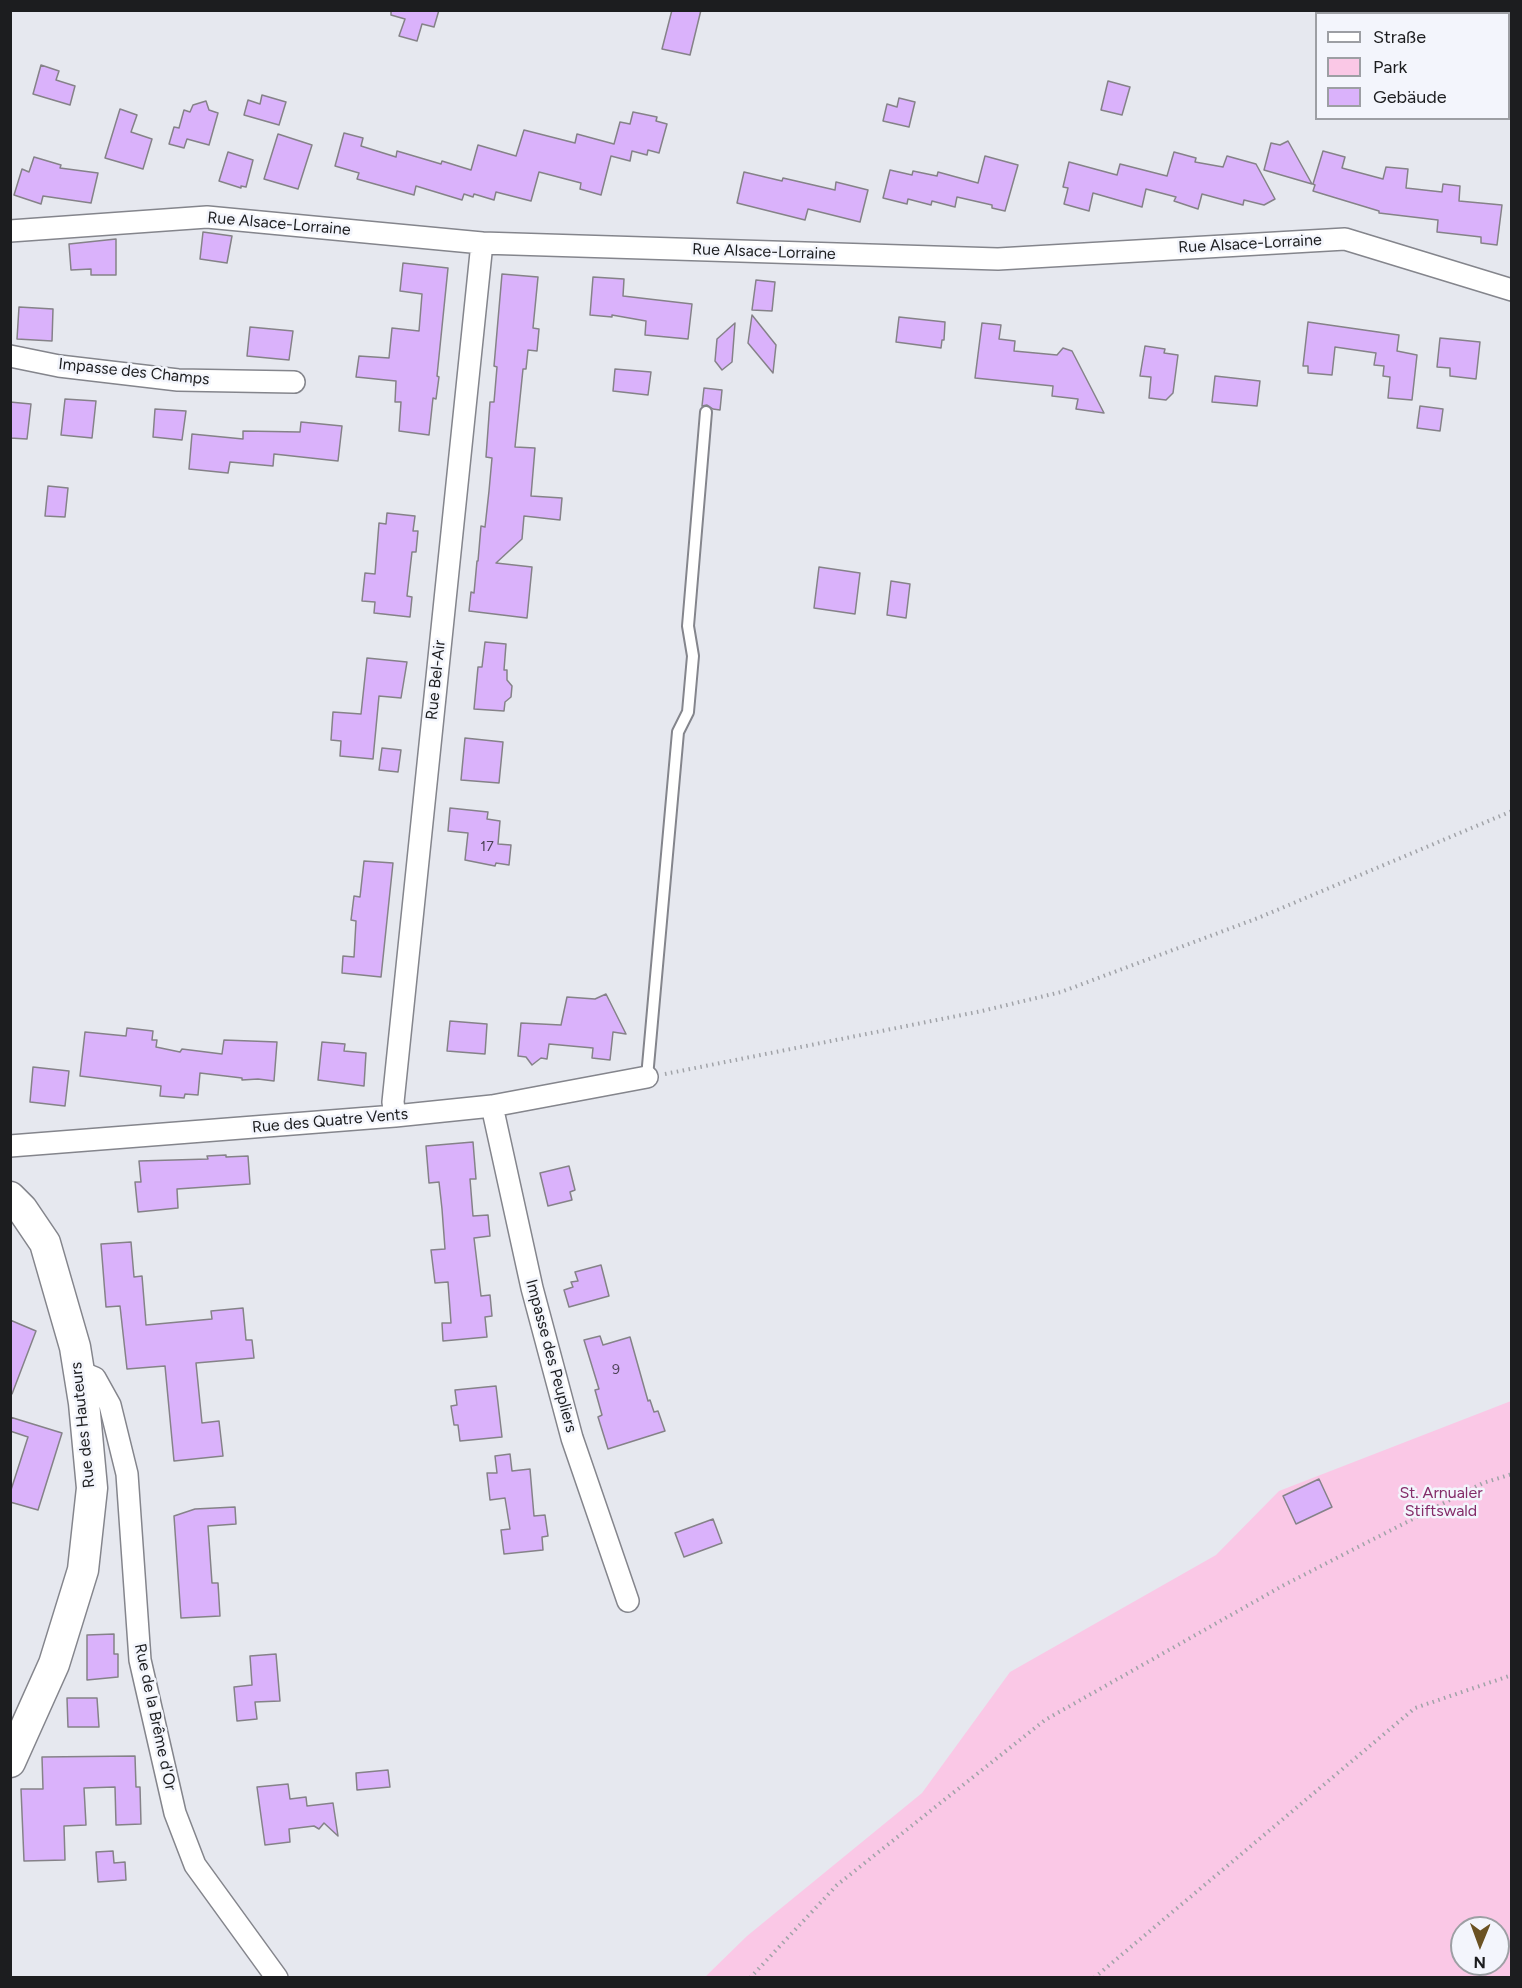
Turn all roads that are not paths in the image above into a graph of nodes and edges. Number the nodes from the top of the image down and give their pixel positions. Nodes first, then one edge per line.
1 (10, 231) edge
2 (482, 243) junction
3 (1512, 290) edge
4 (10, 356) edge
5 (294, 381) dead end
6 (706, 412) dead end
7 (647, 1077) joint
8 (492, 1106) junction
9 (394, 1116) junction
10 (10, 1146) edge
11 (10, 1197) edge
12 (78, 1371) junction
13 (627, 1601) dead end
14 (10, 1762) edge
15 (277, 1977) edge

1 - 2 street, Rue Alsace-Lorraine
2 - 3 street, Rue Alsace-Lorraine
2 - 9 street, Rue Bel-Air
4 - 5 street, Impasse des Champs
6 - 7 lane
7 - 8 street, Rue des Quatre Vents
8 - 9 street, Rue des Quatre Vents
8 - 13 street, Impasse des Peupliers
9 - 10 street, Rue des Quatre Vents
11 - 12 street, Rue des Hauteurs
12 - 14 street, Rue des Hauteurs
12 - 15 street, Rue de la Brême d'Or

